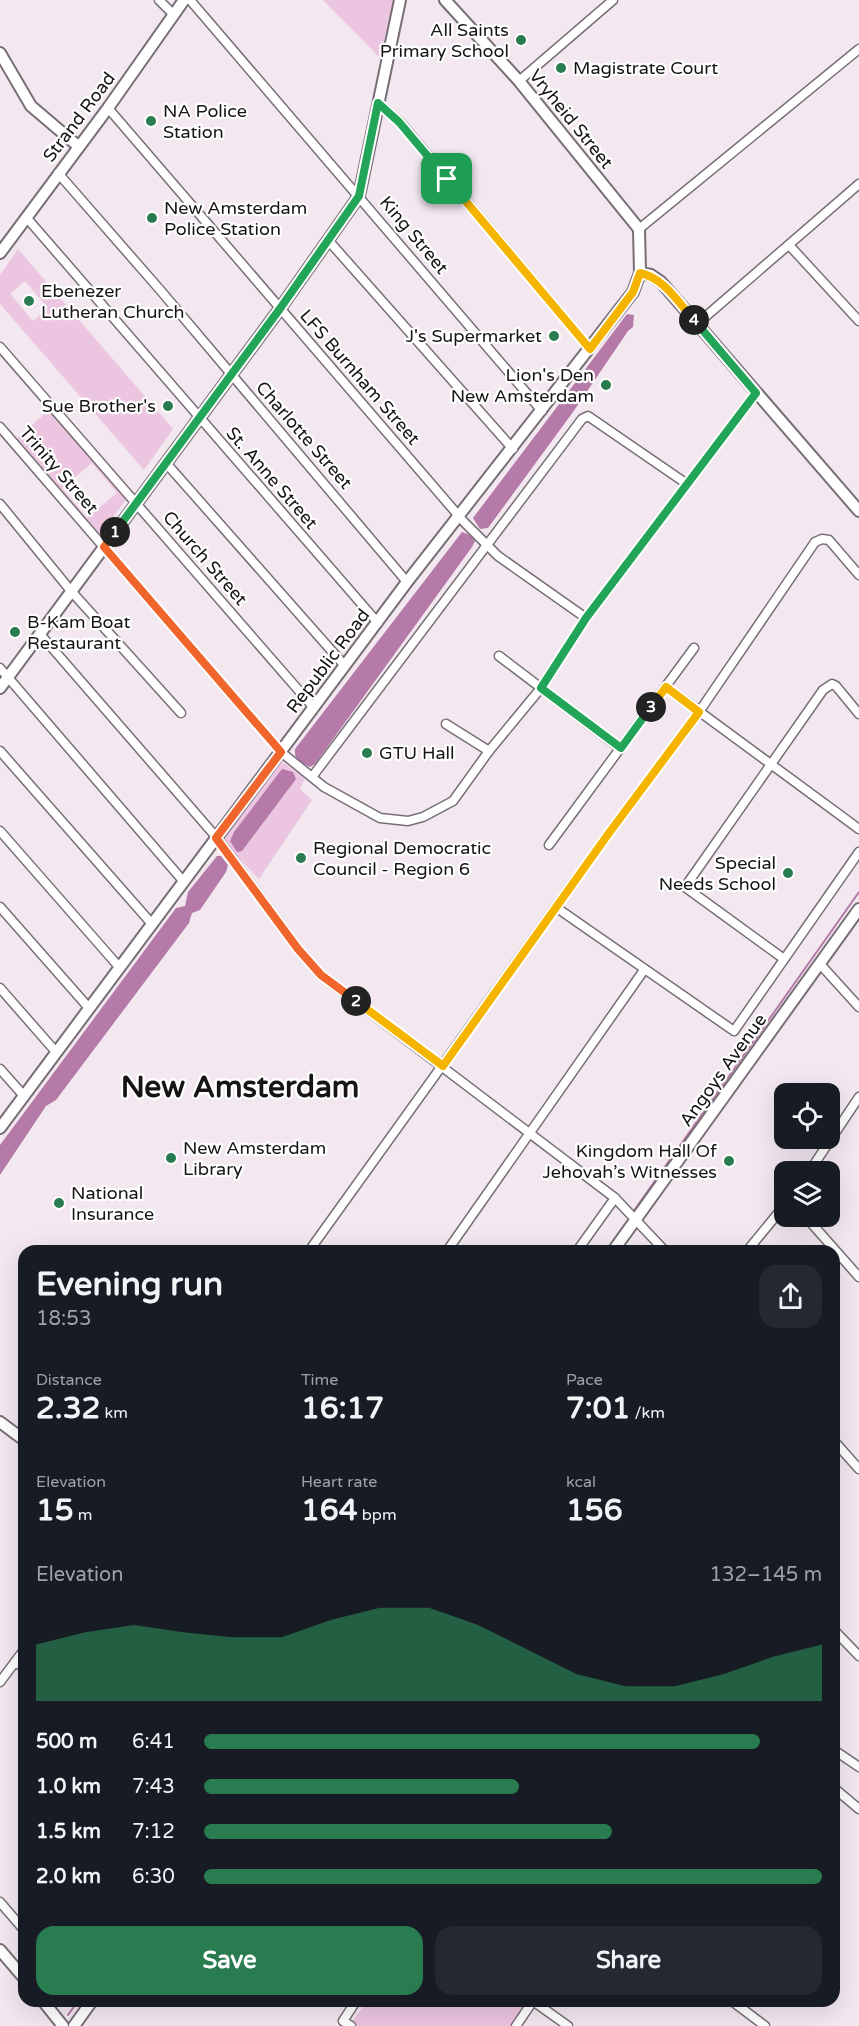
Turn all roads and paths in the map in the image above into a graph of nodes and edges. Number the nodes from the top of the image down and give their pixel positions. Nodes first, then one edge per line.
1 (159, 0) edge
2 (184, 0) edge
3 (190, 0) edge
4 (400, 0) edge
5 (445, 0) edge
6 (613, 0) edge
7 (173, 14) junction
8 (859, 49) edge
9 (0, 53) edge
10 (519, 81) junction
11 (378, 103) junction
12 (108, 108) junction
13 (78, 147) junction
14 (58, 173) junction
15 (859, 184) edge
16 (359, 196) junction
17 (26, 217) junction
18 (639, 230) junction
19 (328, 240) junction
20 (789, 244) junction
21 (0, 253) edge
22 (640, 273) junction
23 (279, 310) junction
24 (859, 321) edge
25 (697, 324) junction
26 (0, 347) edge
27 (590, 349) junction
28 (231, 375) junction
29 (756, 393) junction
30 (542, 411) junction
31 (198, 419) junction
32 (0, 427) edge
33 (513, 449) junction
34 (166, 463) junction
35 (687, 484) junction
36 (0, 504) edge
37 (136, 504) junction
38 (859, 511) edge
39 (459, 515) junction
40 (485, 543) junction
41 (104, 547) junction
42 (859, 575) edge
43 (406, 582) junction
44 (71, 591) junction
45 (586, 618) junction
46 (378, 623) junction
47 (39, 634) junction
48 (694, 648) dead end
49 (499, 656) dead end
50 (345, 666) junction
51 (0, 668) edge
52 (8, 677) junction
53 (666, 687) junction
54 (0, 688) edge
55 (541, 688) junction
56 (314, 708) junction
57 (699, 712) junction
58 (181, 713) dead end
59 (859, 714) edge
60 (446, 724) dead end
61 (621, 748) junction
62 (0, 751) edge
63 (489, 751) junction
64 (281, 752) junction
65 (771, 765) junction
66 (312, 777) junction
67 (859, 829) edge
68 (0, 831) edge
69 (216, 838) junction
70 (549, 845) dead end
71 (859, 852) edge
72 (184, 882) junction
73 (0, 907) edge
74 (556, 908) junction
75 (859, 909) edge
76 (152, 924) junction
77 (784, 959) junction
78 (820, 964) junction
79 (120, 968) junction
80 (644, 970) junction
81 (0, 988) edge
82 (859, 1007) edge
83 (89, 1008) junction
84 (56, 1052) junction
85 (443, 1066) junction
86 (0, 1069) edge
87 (24, 1096) junction
88 (859, 1098) edge
89 (0, 1128) edge
90 (530, 1134) junction
91 (816, 1161) edge
92 (615, 1198) junction
93 (634, 1217) junction
94 (774, 1218) edge
95 (815, 1227) edge
96 (313, 1245) edge
97 (451, 1245) edge
98 (581, 1245) edge
99 (617, 1245) edge
100 (660, 1245) edge
101 (752, 1245) edge
102 (831, 1245) edge
103 (840, 1256) edge
104 (859, 1277) edge
105 (0, 1422) edge
106 (18, 1436) edge
107 (840, 1448) edge
108 (859, 1469) edge
109 (840, 1636) edge
110 (859, 1656) edge
111 (18, 1658) edge
112 (15, 1662) junction
113 (18, 1664) edge
114 (0, 1682) edge
115 (840, 1754) edge
116 (859, 1767) edge
117 (840, 1793) edge
118 (859, 1809) edge
119 (0, 1902) edge
120 (18, 1923) edge
121 (0, 1950) edge
122 (18, 1971) edge
123 (48, 2007) edge
124 (88, 2007) edge
125 (352, 2007) edge
126 (529, 2007) edge
127 (541, 2007) edge
128 (740, 2007) edge
129 (63, 2026) edge
130 (74, 2026) edge
131 (351, 2026) edge
132 (516, 2026) edge
133 (568, 2026) edge
134 (765, 2026) edge

1 - 7 street
2 - 7 street, Strand Road
3 - 16 street, King Street
4 - 11 street
5 - 10 street, Vryheid Street
6 - 10 street
7 - 12 street, Strand Road
8 - 18 street
9 - 13 street
10 - 18 street, Vryheid Street
11 - 16 street
11 - 27 street
12 - 13 street, Strand Road
12 - 23 street, LFS Burnham Street
13 - 14 street, Strand Road
14 - 17 street, Strand Road
14 - 28 street, Charlotte Street
15 - 20 street
16 - 19 street
16 - 30 street, King Street
17 - 21 street, Strand Road
17 - 31 street, St. Anne Street
18 - 22 street
19 - 23 street
19 - 33 street
20 - 24 street
20 - 25 street
22 - 25 street
22 - 27 street, Republic Road
23 - 28 street
23 - 39 street, LFS Burnham Street
25 - 29 street
26 - 37 street, Church Street
27 - 30 street, Republic Road
28 - 31 street
28 - 43 street, Charlotte Street
29 - 35 street, Trinity Street
29 - 38 street
30 - 33 street, Republic Road
31 - 34 street
31 - 46 street, St. Anne Street
32 - 41 street, Trinity Street
33 - 39 street, Republic Road
34 - 37 street
34 - 50 street
35 - 40 street
35 - 45 street, Trinity Street
36 - 44 street
37 - 41 street
37 - 56 street, Church Street
39 - 40 street, LFS Burnham Street
39 - 43 street, Republic Road
40 - 45 street, LFS Burnham Street
40 - 66 street
41 - 44 street
41 - 64 street, Trinity Street
42 - 57 street
43 - 46 street, Republic Road
44 - 47 street
44 - 58 street
45 - 55 street, Trinity Street
46 - 50 street, Republic Road
47 - 52 street
47 - 69 street
48 - 53 street
49 - 55 street
50 - 56 street, Republic Road
51 - 52 street
52 - 54 street
52 - 72 street
53 - 57 street
53 - 61 street
55 - 61 street
55 - 63 street, Trinity Street
56 - 64 street, Republic Road
57 - 65 street
57 - 74 street
59 - 65 street
60 - 63 street
61 - 70 street
62 - 76 street
63 - 66 street, Trinity Street
64 - 66 street, Trinity Street
64 - 69 street, Republic Road
65 - 67 street
65 - 77 street
68 - 79 street
69 - 72 street, Republic Road
69 - 85 street
71 - 77 street
72 - 76 street, Republic Road
73 - 83 street
74 - 80 street
74 - 85 street
75 - 78 street, Angoys Avenue
76 - 79 street, Republic Road
77 - 80 street
78 - 82 street
78 - 93 street, Angoys Avenue
79 - 83 street, Republic Road
80 - 90 street
81 - 84 street
83 - 84 street, Republic Road
84 - 87 street, Republic Road
85 - 90 street
85 - 96 street
86 - 87 street
87 - 89 street, Republic Road
88 - 91 street
90 - 92 street
90 - 97 street
92 - 93 street
92 - 98 street
93 - 99 street, Angoys Avenue
93 - 100 street
94 - 101 street
95 - 102 street
103 - 104 street
105 - 106 street
107 - 108 street
109 - 110 street
111 - 112 street
112 - 113 street
112 - 114 street
115 - 116 street
117 - 118 street
119 - 120 street
121 - 122 street
123 - 129 street
124 - 130 street
125 - 131 street
126 - 132 street
127 - 133 street
128 - 134 street

